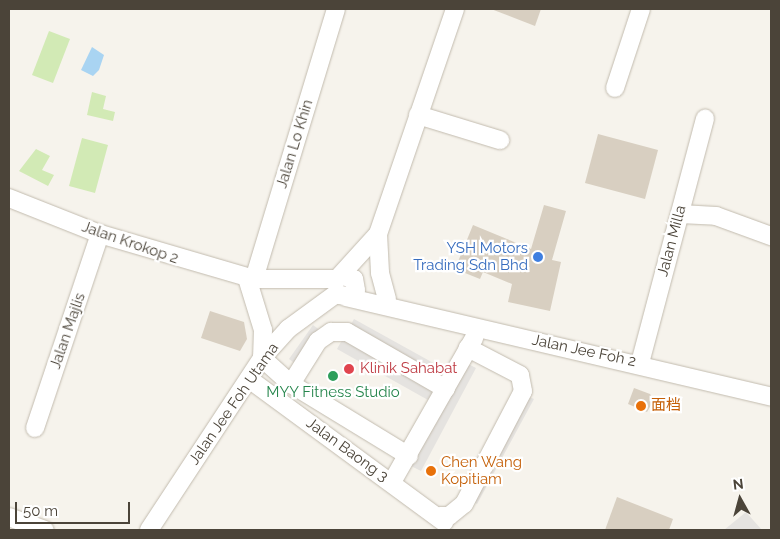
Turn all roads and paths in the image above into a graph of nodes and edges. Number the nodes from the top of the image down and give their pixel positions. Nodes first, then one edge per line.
1 (336, 9) edge
2 (455, 9) edge
3 (641, 9) edge
4 (615, 88) dead end
5 (418, 115) junction
6 (705, 119) dead end
7 (500, 140) dead end
8 (9, 198) edge
9 (680, 214) junction
10 (100, 234) junction
11 (378, 234) junction
12 (771, 236) edge
13 (379, 255) junction
14 (250, 279) junction
15 (344, 287) junction
16 (392, 303) junction
17 (478, 328) junction
18 (468, 348) junction
19 (262, 358) junction
20 (640, 364) junction
21 (249, 379) junction
22 (291, 384) junction
23 (446, 390) junction
24 (771, 398) edge
25 (340, 416) junction
26 (35, 428) dead end
27 (326, 434) junction
28 (410, 456) junction
29 (392, 482) junction
30 (9, 517) edge
31 (45, 530) edge
32 (149, 530) edge

1 - 14 street, Jalan Lo Khin
2 - 5 street
3 - 4 street
5 - 7 street
5 - 11 street
6 - 9 street, Jalan Milla
8 - 10 street, Jalan Krokop 2
9 - 12 street
9 - 20 street, Jalan Milla
10 - 14 street, Jalan Krokop 2
10 - 26 street, Jalan Majlis
11 - 13 street
11 - 15 street
13 - 15 street
13 - 16 street
14 - 15 street, Jalan Krokop 2
14 - 19 street
15 - 16 street, Jalan Jee Foh 2
15 - 19 street, Jalan Jee Foh Utama
16 - 17 street, Jalan Jee Foh 2
17 - 18 street
17 - 20 street, Jalan Jee Foh 2
18 - 23 street
18 - 29 street, Jalan Baong 3
19 - 21 street, Jalan Jee Foh Utama
19 - 22 street
20 - 24 street, Jalan Jee Foh 2
21 - 27 street, Jalan Baong 3
21 - 32 street, Jalan Jee Foh Utama
22 - 23 street
22 - 25 street
23 - 28 street
25 - 27 street
25 - 28 street
27 - 29 street, Jalan Baong 3
28 - 29 street
30 - 31 street

